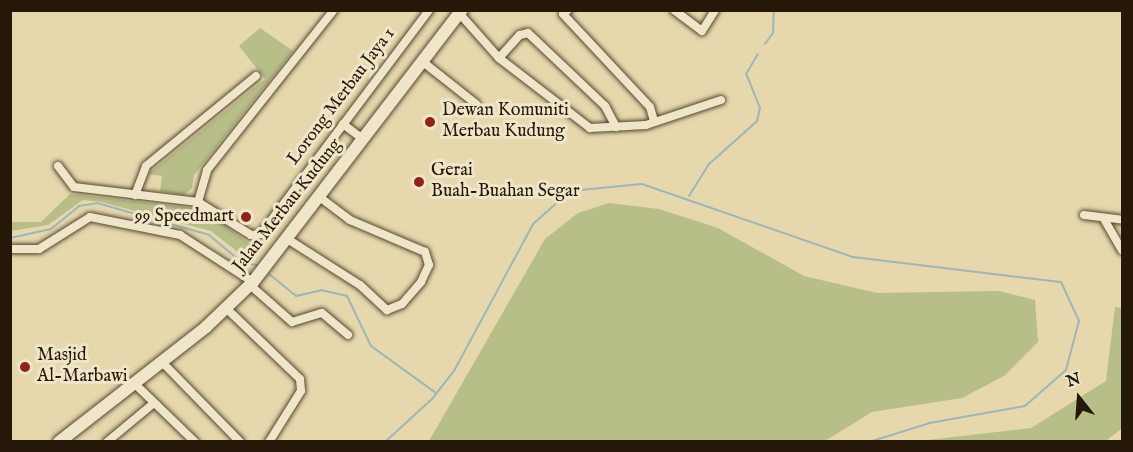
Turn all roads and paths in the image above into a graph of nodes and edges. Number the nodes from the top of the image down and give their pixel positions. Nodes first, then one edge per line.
1 (334, 10) edge
2 (429, 10) edge
3 (568, 10) edge
4 (674, 10) edge
5 (715, 10) edge
6 (461, 12) edge
7 (499, 58) junction
8 (423, 62) junction
9 (256, 76) dead end
10 (721, 99) dead end
11 (476, 104) dead end
12 (654, 121) junction
13 (343, 124) junction
14 (615, 127) junction
15 (363, 139) junction
16 (58, 166) dead end
17 (135, 195) junction
18 (320, 197) junction
19 (198, 202) junction
20 (1084, 215) dead end
21 (1104, 219) junction
22 (1122, 220) edge
23 (289, 240) junction
24 (1122, 246) edge
25 (10, 249) edge
26 (252, 284) junction
27 (226, 309) junction
28 (348, 335) dead end
29 (162, 362) junction
30 (134, 383) junction
31 (154, 403) junction
32 (59, 441) edge
33 (106, 441) edge
34 (195, 441) edge
35 (240, 441) edge
36 (269, 441) edge

1 - 19 street
2 - 13 street, Lorong Merbau Jaya 1
3 - 12 street
4 - 5 street
6 - 7 street
6 - 8 main road, Jalan Merbau Kudung
7 - 14 street
7 - 14 street
8 - 11 street
8 - 15 main road, Jalan Merbau Kudung
9 - 17 street
10 - 12 street
12 - 14 street
13 - 15 street
13 - 19 street, Lorong Merbau Jaya 1
15 - 18 main road, Jalan Merbau Kudung
16 - 17 street
17 - 19 street
18 - 23 main road, Jalan Merbau Kudung
18 - 23 street
20 - 21 street
21 - 22 street
21 - 24 street
23 - 26 main road, Jalan Merbau Kudung
25 - 26 street
26 - 27 main road, Jalan Merbau Kudung
26 - 28 street
27 - 29 main road, Jalan Merbau Kudung
27 - 36 street
29 - 30 main road, Jalan Merbau Kudung
29 - 35 street
30 - 31 street
30 - 32 main road, Jalan Merbau Kudung
31 - 33 street
31 - 34 street

